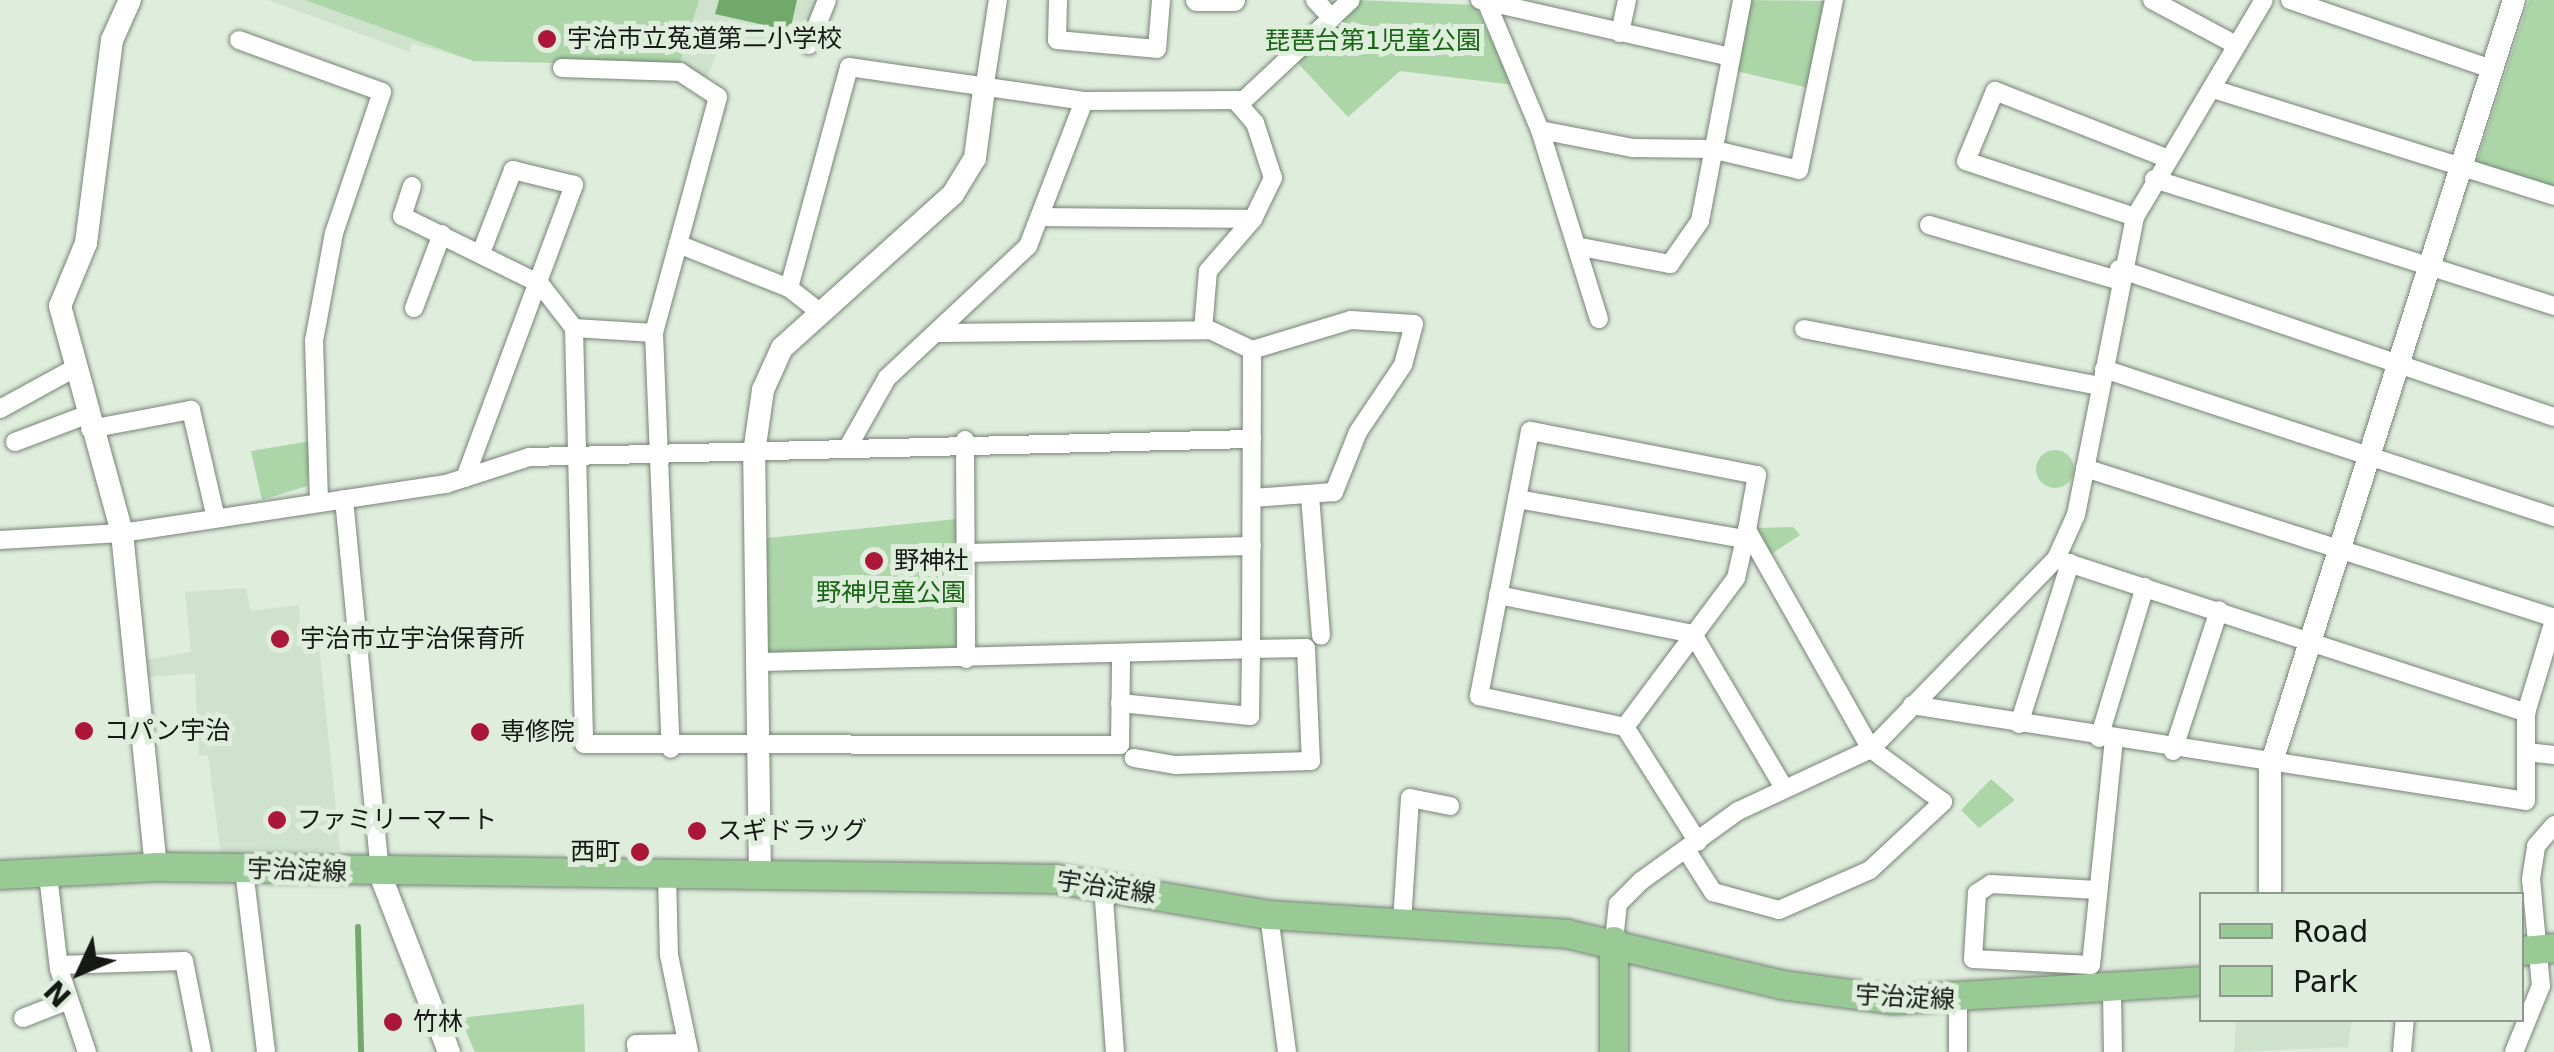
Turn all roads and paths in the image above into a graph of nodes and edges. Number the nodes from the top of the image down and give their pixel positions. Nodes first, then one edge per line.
1 (130, 0) edge
2 (827, 0) edge
3 (998, 0) edge
4 (1058, 0) edge
5 (1161, 0) edge
6 (1197, 0) edge
7 (1234, 0) edge
8 (1315, 0) edge
9 (1351, 0) edge
10 (1628, 0) edge
11 (1742, 0) edge
12 (1834, 0) edge
13 (2152, 0) edge
14 (2264, 0) edge
15 (2290, 0) edge
16 (2514, 0) edge
17 (1483, 1) edge
18 (1332, 18) junction
19 (1620, 33) junction
20 (239, 40) dead end
21 (809, 45) dead end
22 (2236, 45) junction
23 (1730, 57) junction
24 (562, 68) dead end
25 (2492, 68) junction
26 (2213, 89) junction
27 (984, 90) junction
28 (1235, 100) junction
29 (1084, 101) junction
30 (1540, 130) junction
31 (1711, 148) junction
32 (2166, 158) junction
33 (2461, 166) junction
34 (2154, 178) junction
35 (412, 186) dead end
36 (2554, 196) edge
37 (1042, 217) junction
38 (2135, 217) junction
39 (1253, 219) junction
40 (1929, 225) dead end
41 (442, 234) junction
42 (678, 244) junction
43 (1580, 247) junction
44 (482, 253) junction
45 (2428, 269) junction
46 (2118, 274) junction
47 (540, 284) junction
48 (789, 288) junction
49 (2554, 306) edge
50 (414, 308) dead end
51 (820, 312) junction
52 (1599, 318) dead end
53 (574, 328) junction
54 (1804, 329) dead end
55 (1203, 330) junction
56 (654, 333) junction
57 (939, 333) junction
58 (1252, 350) junction
59 (2396, 368) junction
60 (72, 370) junction
61 (2103, 378) junction
62 (0, 410) edge
63 (2554, 418) edge
64 (88, 422) junction
65 (1252, 439) junction
66 (965, 440) junction
67 (15, 442) dead end
68 (848, 447) junction
69 (754, 452) junction
70 (575, 454) junction
71 (662, 454) junction
72 (2368, 459) junction
73 (2085, 468) junction
74 (464, 478) junction
75 (1310, 496) junction
76 (1252, 498) junction
77 (344, 499) junction
78 (1518, 499) junction
79 (319, 502) junction
80 (2554, 517) edge
81 (216, 518) junction
82 (122, 533) junction
83 (1746, 535) junction
84 (0, 540) edge
85 (1252, 546) junction
86 (2339, 549) junction
87 (966, 553) junction
88 (2063, 561) junction
89 (2145, 587) junction
90 (1498, 595) junction
91 (2219, 610) junction
92 (2554, 619) edge
93 (1693, 634) junction
94 (1321, 636) dead end
95 (2310, 639) junction
96 (1251, 649) junction
97 (1120, 658) junction
98 (966, 659) junction
99 (761, 662) junction
100 (2545, 680) edge
101 (1120, 704) junction
102 (1912, 705) junction
103 (2526, 713) junction
104 (2018, 724) junction
105 (1626, 728) junction
106 (2106, 739) junction
107 (764, 748) junction
108 (671, 749) junction
109 (1870, 749) junction
110 (2173, 751) junction
111 (2526, 752) junction
112 (2554, 756) edge
113 (1134, 758) dead end
114 (2270, 768) junction
115 (1784, 788) junction
116 (1450, 806) dead end
117 (2554, 825) edge
118 (1692, 846) junction
119 (156, 867) junction
120 (244, 870) junction
121 (380, 874) junction
122 (667, 874) junction
123 (760, 874) junction
124 (0, 875) edge
125 (48, 875) junction
126 (1103, 884) junction
127 (2098, 890) junction
128 (2270, 892) edge
129 (1269, 915) junction
130 (1402, 922) junction
131 (1614, 941) junction
132 (2538, 950) edge
133 (59, 965) junction
134 (2087, 978) junction
135 (2199, 981) edge
136 (2112, 991) junction
137 (70, 1000) junction
138 (1958, 1002) junction
139 (23, 1018) dead end
140 (2405, 1022) edge
141 (688, 1047) edge
142 (87, 1052) edge
143 (202, 1052) edge
144 (266, 1052) edge
145 (448, 1052) edge
146 (637, 1052) edge
147 (1115, 1052) edge
148 (1288, 1052) edge
149 (1614, 1052) edge
150 (1958, 1052) edge
151 (2113, 1052) edge
152 (2402, 1052) edge
153 (2514, 1052) edge

1 - 60 street
2 - 21 street
3 - 27 street
4 - 5 street
6 - 7 street
8 - 18 street
9 - 18 street
10 - 19 street
11 - 23 street
12 - 31 street
13 - 22 street
14 - 22 street
15 - 25 street
16 - 25 street
17 - 19 street
17 - 30 street
18 - 28 street
19 - 23 street
20 - 79 street
22 - 26 street
23 - 31 street
24 - 42 street
25 - 33 street
26 - 32 street
26 - 33 street
27 - 29 street
27 - 48 street
27 - 51 street
28 - 29 street
28 - 39 street
29 - 37 street
30 - 31 street
30 - 43 street
31 - 43 street
32 - 34 street
32 - 38 street
33 - 36 street
33 - 45 street
34 - 38 street
34 - 45 street
35 - 41 street
37 - 39 street
37 - 57 street
38 - 46 street
39 - 55 street
40 - 46 street
41 - 44 street
41 - 50 street
42 - 48 street
42 - 56 street
43 - 52 street
44 - 47 street
44 - 47 street
45 - 49 street
45 - 59 street
46 - 59 street
46 - 61 street
47 - 53 street
47 - 74 street
48 - 51 street
51 - 69 street
53 - 56 street
53 - 70 street
54 - 61 street
55 - 57 street
55 - 58 street
56 - 71 street
57 - 68 street
58 - 65 street
58 - 75 street
59 - 63 street
59 - 72 street
60 - 62 street
60 - 64 street
61 - 72 street
61 - 73 street
64 - 67 street
64 - 81 street
64 - 82 street
65 - 66 street
65 - 76 street
66 - 68 street
66 - 87 street
68 - 69 street
69 - 71 street
69 - 99 street
70 - 71 street
70 - 74 street
70 - 108 street
71 - 108 street
72 - 80 street
72 - 86 street
73 - 86 street
73 - 88 street
74 - 77 street
75 - 76 street
75 - 94 street
76 - 85 street
77 - 79 street
77 - 121 street
78 - 83 street
78 - 83 street
78 - 90 street
79 - 81 street
81 - 82 street
82 - 84 street
82 - 119 street
83 - 93 street
83 - 109 street
85 - 87 street
85 - 96 street
86 - 92 street
86 - 95 street
87 - 98 street
88 - 89 street
88 - 102 street
88 - 104 street
89 - 91 street
89 - 106 street
90 - 93 street
90 - 105 street
91 - 95 street
91 - 110 street
92 - 100 street
93 - 105 street
93 - 115 street
95 - 103 street
95 - 114 street
96 - 97 street
96 - 101 street
96 - 113 street
97 - 98 street
97 - 101 street
98 - 99 street
99 - 107 street
100 - 103 street
101 - 107 street
102 - 104 street
102 - 109 street
103 - 111 street
104 - 106 street
105 - 118 street
106 - 110 street
106 - 127 street
107 - 108 street
107 - 123 street
109 - 115 street
109 - 118 street
110 - 114 street
111 - 112 street
111 - 114 street
114 - 128 street
115 - 118 street
116 - 130 street
117 - 132 street
118 - 131 street
119 - 120 main road, 宇治淀線
119 - 125 main road, 宇治淀線
120 - 121 main road, 宇治淀線
120 - 144 street
121 - 122 main road, 宇治淀線
121 - 145 street
122 - 123 main road, 宇治淀線
122 - 141 street
123 - 126 main road, 宇治淀線
124 - 125 main road, 宇治淀線
125 - 133 street
126 - 129 main road, 宇治淀線
126 - 147 street
127 - 134 street
127 - 134 street
129 - 130 main road, 宇治淀線
129 - 148 street
130 - 131 main road, 宇治淀線
131 - 138 main road, 宇治淀線
131 - 149 main road
132 - 153 street
133 - 137 street
133 - 143 street
134 - 136 main road, 宇治淀線
134 - 138 main road, 宇治淀線
135 - 136 main road, 宇治淀線
136 - 151 street
137 - 139 street
137 - 142 street
138 - 150 street
140 - 152 street
141 - 146 street

